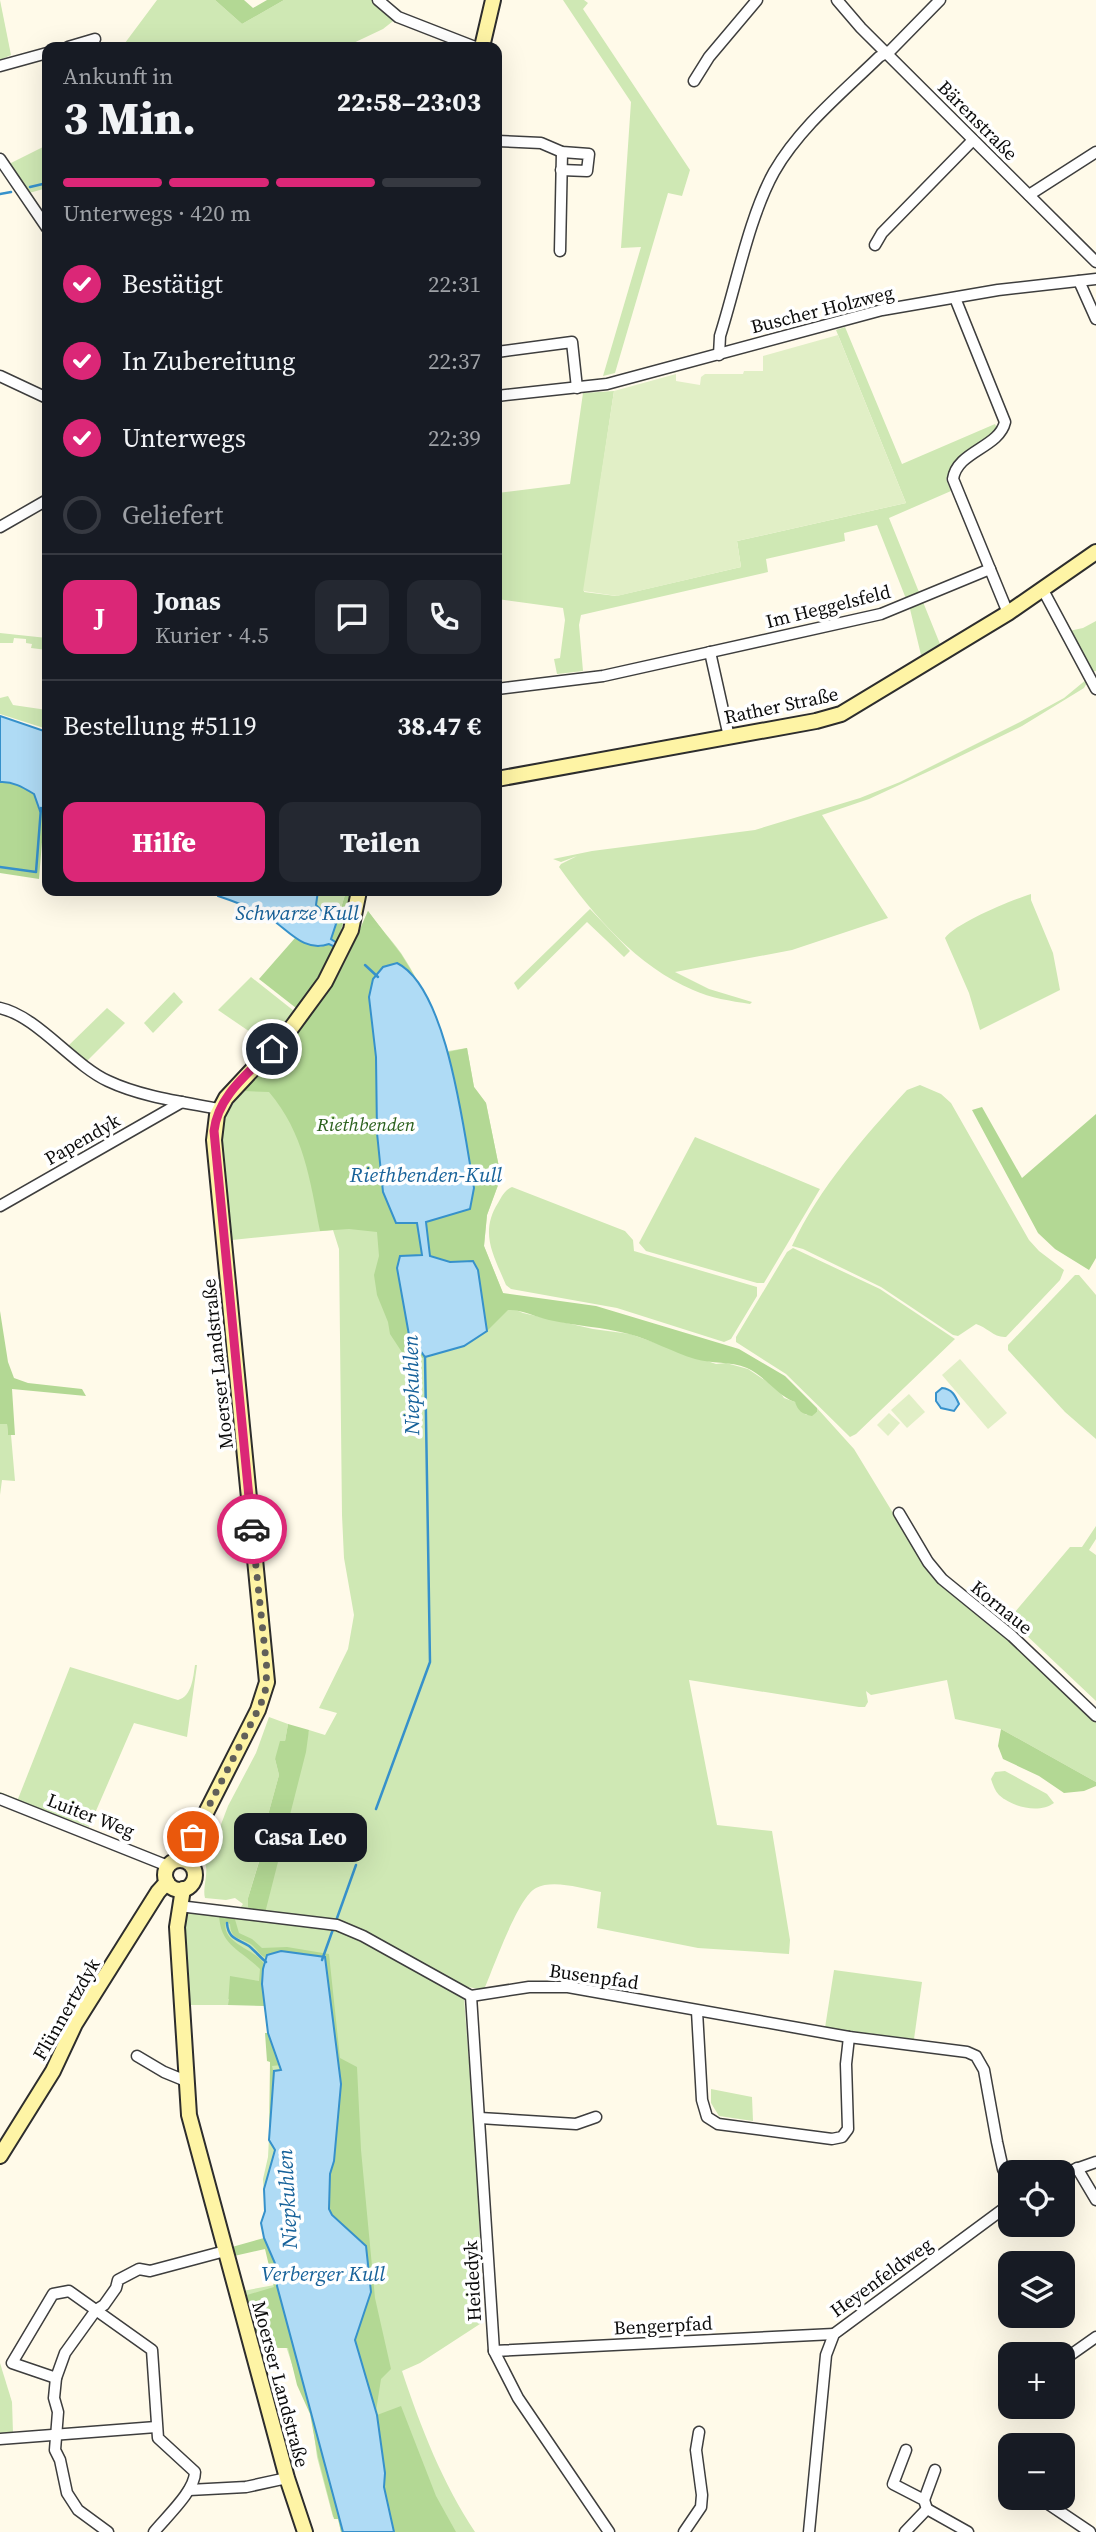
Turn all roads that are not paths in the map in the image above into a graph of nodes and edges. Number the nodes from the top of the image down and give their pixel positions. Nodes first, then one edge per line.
1 (378, 0) edge
2 (493, 0) edge
3 (757, 0) edge
4 (837, 0) edge
5 (940, 0) edge
6 (94, 39) dead end
7 (84, 42) edge
8 (462, 42) edge
9 (483, 42) edge
10 (886, 53) junction
11 (42, 54) edge
12 (0, 66) edge
13 (694, 81) dead end
14 (973, 139) junction
15 (502, 141) edge
16 (562, 152) junction
17 (1096, 152) edge
18 (0, 159) edge
19 (561, 170) junction
20 (1029, 195) junction
21 (42, 221) edge
22 (875, 245) dead end
23 (560, 251) dead end
24 (1096, 262) edge
25 (1096, 279) edge
26 (1079, 281) junction
27 (956, 298) junction
28 (1096, 319) edge
29 (502, 351) edge
30 (719, 355) junction
31 (0, 376) edge
32 (577, 388) junction
33 (42, 396) edge
34 (502, 396) edge
35 (42, 503) edge
36 (0, 527) edge
37 (1096, 552) edge
38 (990, 569) junction
39 (1043, 590) junction
40 (1008, 613) junction
41 (710, 652) junction
42 (502, 689) edge
43 (1096, 690) edge
44 (729, 737) junction
45 (502, 778) edge
46 (358, 896) edge
47 (0, 1008) edge
48 (182, 1102) junction
49 (219, 1109) junction
50 (0, 1206) edge
51 (899, 1513) dead end
52 (1096, 1716) edge
53 (0, 1799) edge
54 (175, 1863) junction
55 (167, 1882) junction
56 (183, 1889) junction
57 (179, 1906) junction
58 (471, 1996) junction
59 (697, 2011) junction
60 (849, 2037) junction
61 (137, 2056) dead end
62 (186, 2081) junction
63 (596, 2117) dead end
64 (480, 2118) junction
65 (0, 2157) edge
66 (1001, 2160) edge
67 (1096, 2162) edge
68 (1077, 2168) joint
69 (1096, 2200) edge
70 (998, 2213) edge
71 (225, 2251) junction
72 (96, 2310) junction
73 (834, 2334) junction
74 (1096, 2337) edge
75 (494, 2351) junction
76 (1075, 2352) edge
77 (55, 2378) junction
78 (156, 2427) junction
79 (699, 2432) dead end
80 (54, 2435) junction
81 (0, 2438) edge
82 (906, 2450) dead end
83 (935, 2470) dead end
84 (287, 2478) junction
85 (189, 2490) junction
86 (925, 2505) junction
87 (1057, 2510) edge
88 (108, 2532) edge
89 (154, 2532) edge
90 (305, 2532) edge
91 (609, 2532) edge
92 (684, 2532) edge
93 (809, 2532) edge
94 (905, 2532) edge
95 (968, 2532) edge
96 (1090, 2532) edge

1 - 8 street
2 - 9 main road
3 - 13 street
4 - 10 street, Bärenstraße
5 - 10 street
6 - 7 street
10 - 14 street, Bärenstraße
10 - 30 street
11 - 12 street
14 - 20 street, Bärenstraße
14 - 22 street
15 - 16 street
16 - 19 street
16 - 19 street
17 - 20 street
18 - 21 street
19 - 23 street
20 - 24 street, Bärenstraße
25 - 26 street, Buscher Holzweg
26 - 27 street, Buscher Holzweg
26 - 28 street
27 - 30 street, Buscher Holzweg
27 - 38 street
29 - 32 street
30 - 32 street, Buscher Holzweg
31 - 33 street
32 - 34 street, Buscher Holzweg
35 - 36 street
37 - 39 main road, Rather Straße
38 - 40 street
38 - 41 street, Im Heggelsfeld
39 - 40 main road, Rather Straße
39 - 43 street
40 - 44 main road, Rather Straße
41 - 42 street, Im Heggelsfeld
41 - 44 street
44 - 45 main road, Rather Straße
46 - 49 main road, Moerser Landstraße
47 - 48 street
48 - 49 street
48 - 50 street, Papendyk
49 - 54 main road, Moerser Landstraße
51 - 52 street, Kornaue
53 - 54 street, Luiter Weg
54 - 55 main road
54 - 56 main road
55 - 56 main road
55 - 65 main road, Flünnertzdyk
56 - 57 main road, Moerser Landstraße
57 - 58 street
57 - 62 main road, Moerser Landstraße
58 - 59 street, Busenpfad
58 - 64 street, Heidedyk
59 - 60 street, Busenpfad
59 - 60 street
60 - 66 street, Busenpfad
61 - 62 street
62 - 71 main road, Moerser Landstraße
63 - 64 street
64 - 75 street, Heidedyk
67 - 68 street
68 - 69 street
70 - 73 street, Heyenfeldweg
71 - 72 street
71 - 84 main road, Moerser Landstraße
72 - 77 street
72 - 77 street
72 - 78 street
73 - 75 street, Bengerpfad
73 - 93 street, Heyenfeldweg
74 - 76 street
75 - 91 street, Heidedyk
77 - 80 street
78 - 80 street
78 - 85 street
79 - 92 street
80 - 81 street
80 - 88 street
82 - 86 street
83 - 86 street
84 - 85 street
84 - 90 main road, Moerser Landstraße
85 - 89 street
86 - 94 street
86 - 95 street
87 - 96 street

